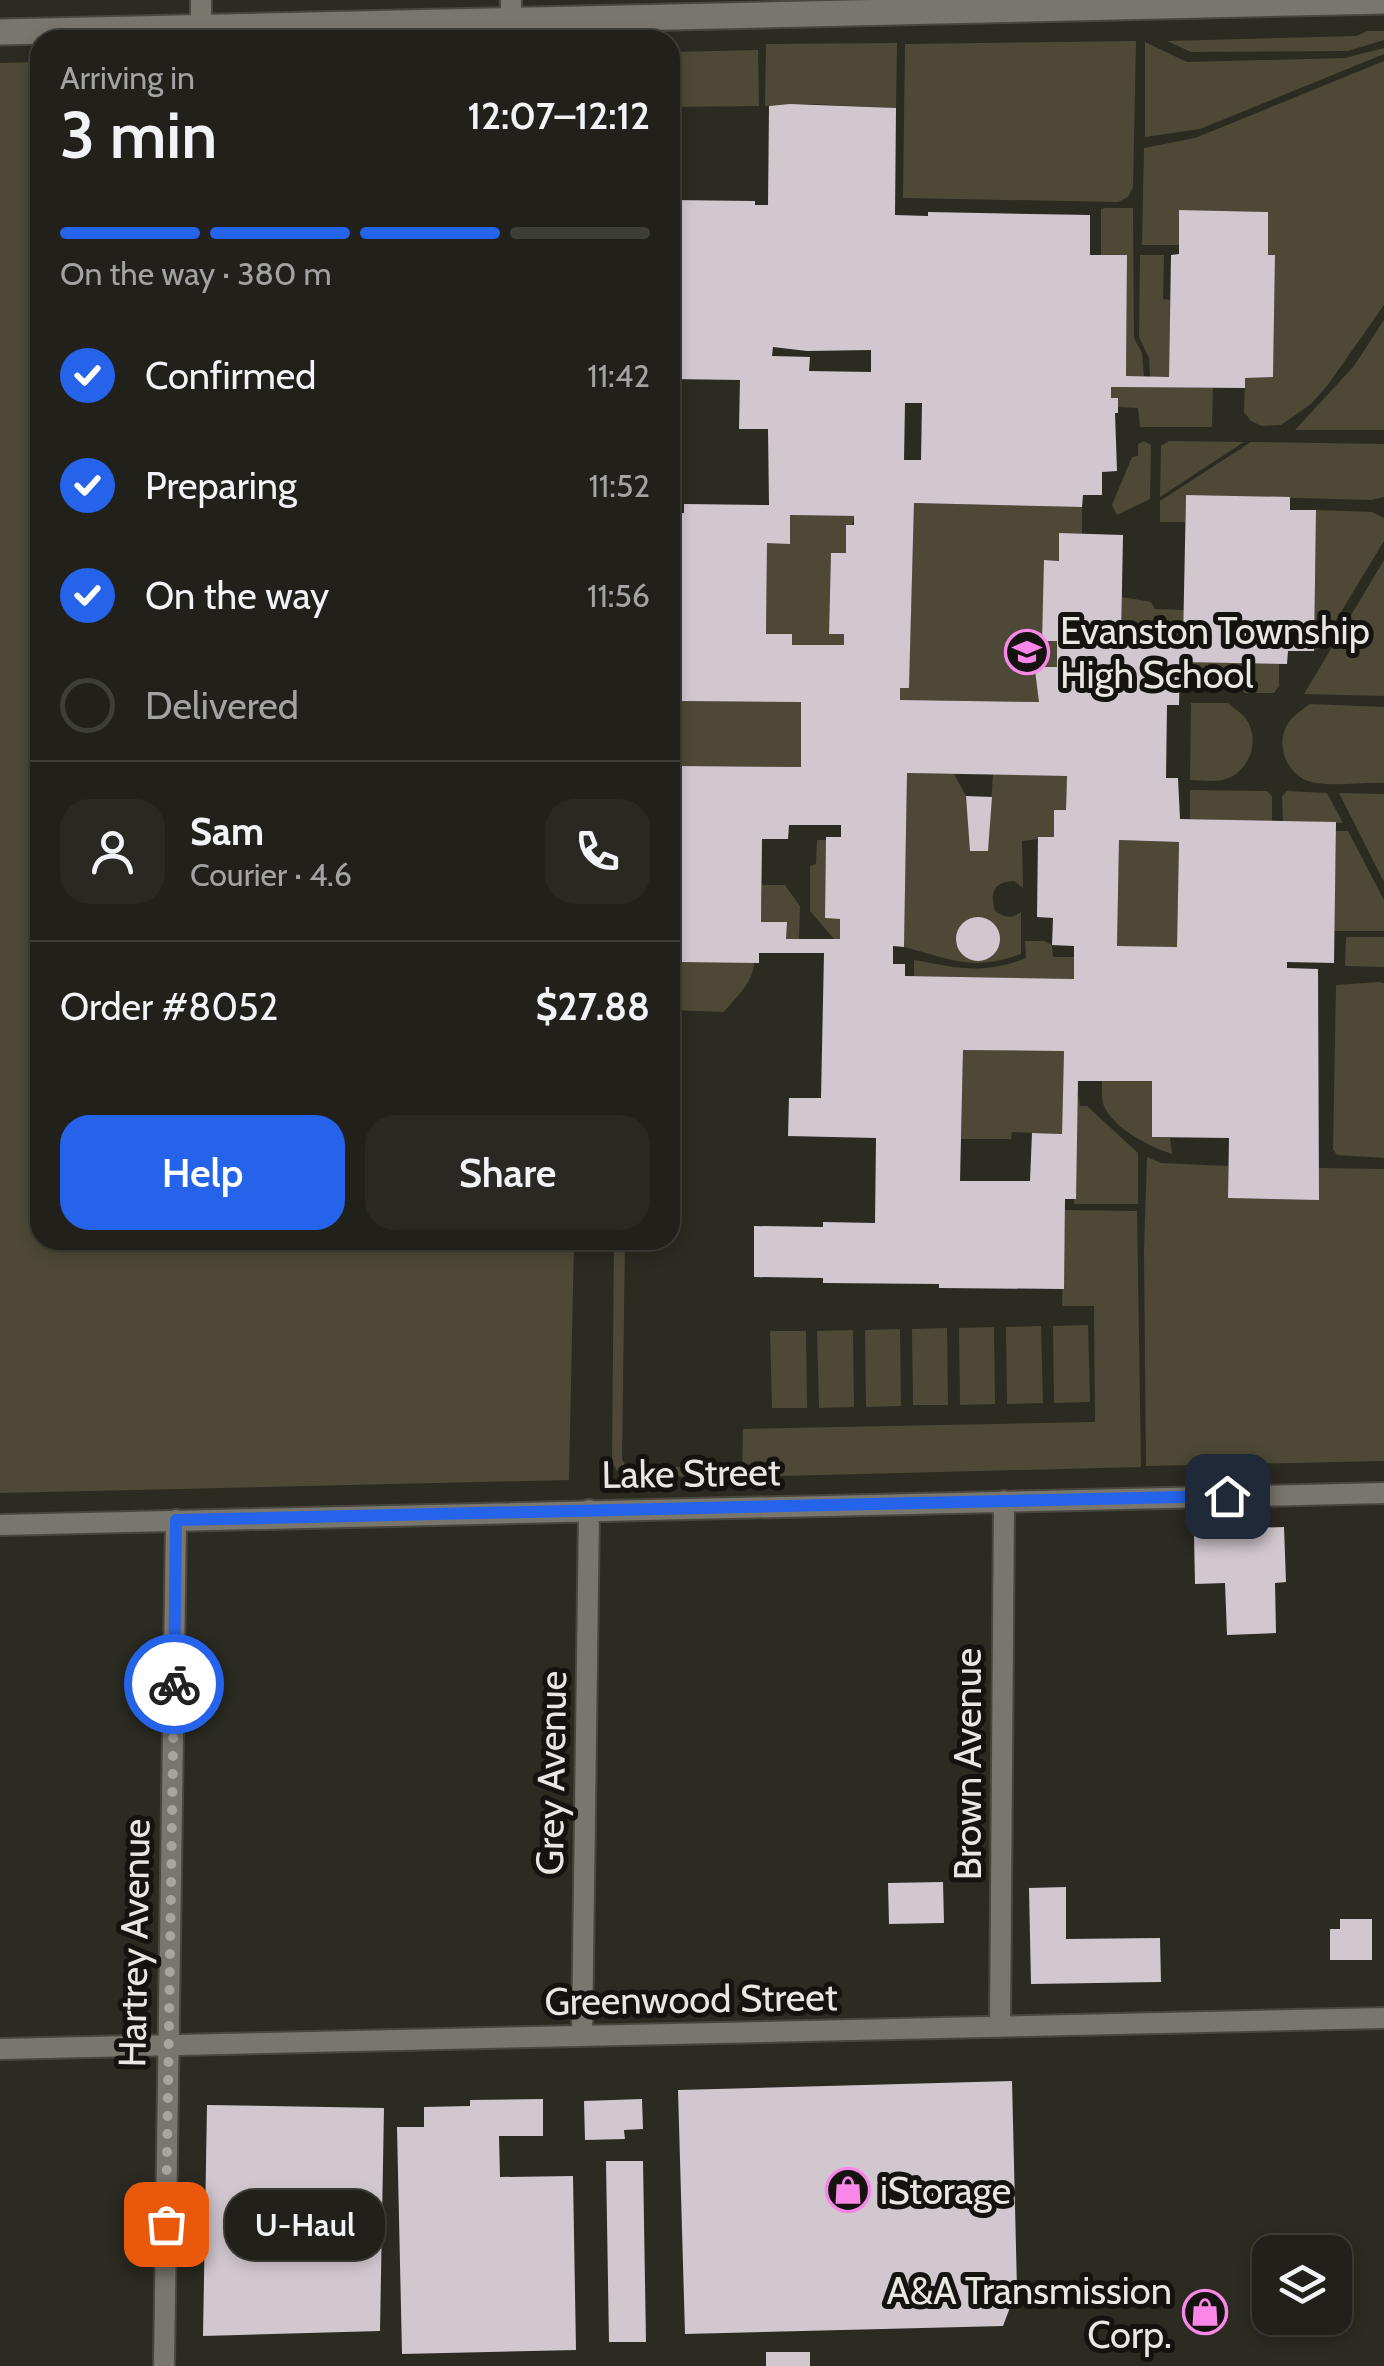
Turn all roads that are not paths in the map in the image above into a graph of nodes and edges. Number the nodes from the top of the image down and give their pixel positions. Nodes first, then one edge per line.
1 (201, 0) edge
2 (1384, 1) edge
3 (1131, 3) edge
4 (821, 7) edge
5 (511, 10) edge
6 (201, 28) junction
7 (100, 30) edge
8 (30, 31) edge
9 (0, 32) edge
10 (1384, 1493) edge
11 (1004, 1501) junction
12 (589, 1510) junction
13 (176, 1520) junction
14 (0, 1525) edge
15 (1384, 2018) edge
16 (1000, 2027) junction
17 (582, 2036) junction
18 (168, 2045) junction
19 (0, 2049) edge
20 (164, 2366) edge

1 - 6 street
2 - 3 street
3 - 4 street
4 - 5 street
5 - 6 street
6 - 7 street
8 - 9 street
10 - 11 street, Lake Street
11 - 12 street, Lake Street
11 - 16 street, Brown Avenue
12 - 13 street, Lake Street
12 - 17 street, Grey Avenue
13 - 14 street, Lake Street
13 - 18 street, Hartrey Avenue
15 - 16 street, Greenwood Street
16 - 17 street, Greenwood Street
17 - 18 street, Greenwood Street
18 - 19 street, Greenwood Street
18 - 20 street, Hartrey Avenue

